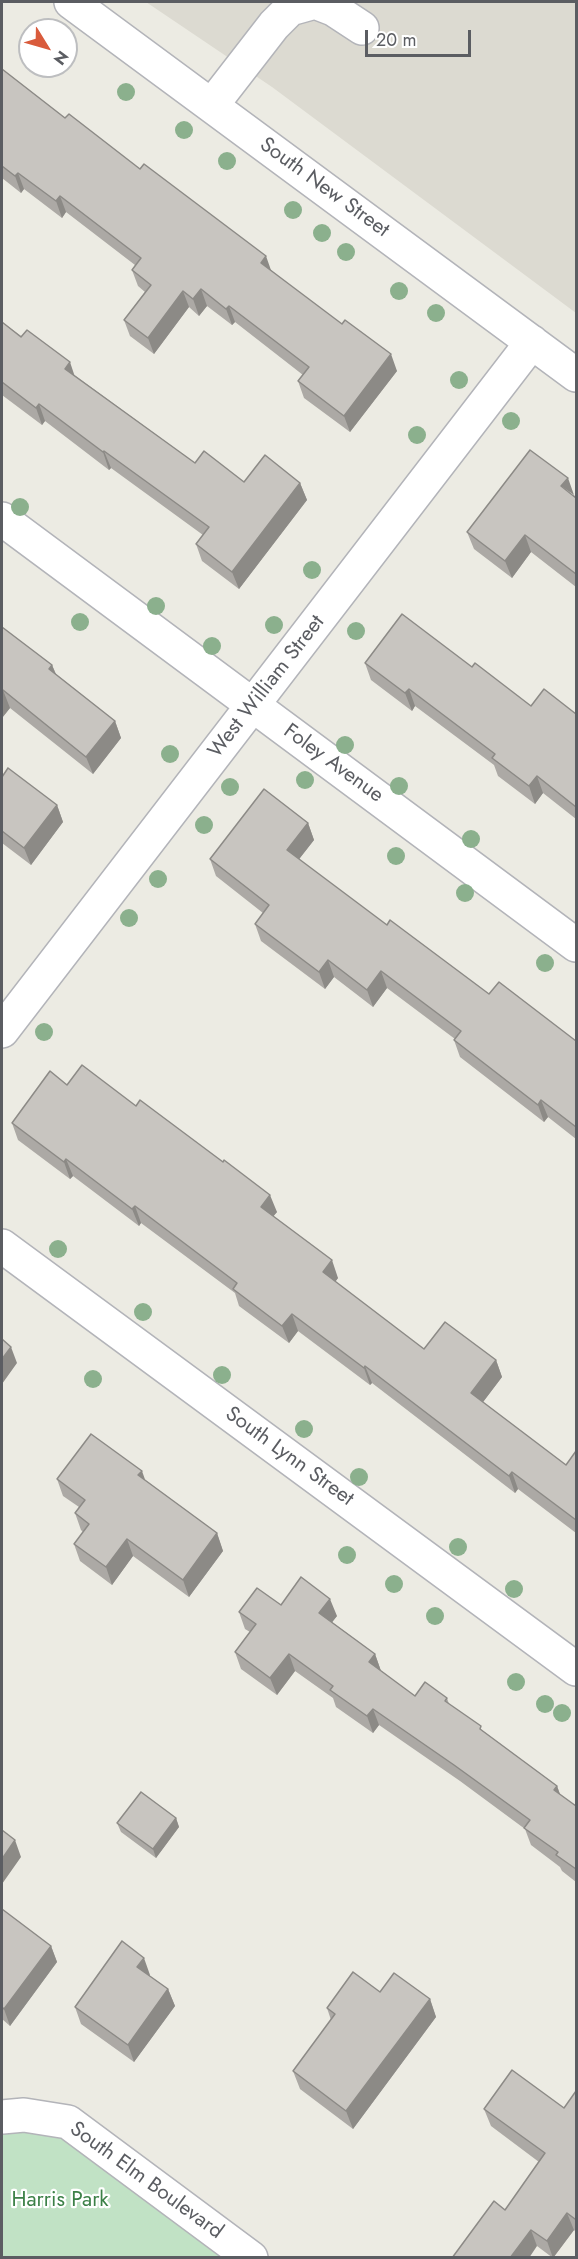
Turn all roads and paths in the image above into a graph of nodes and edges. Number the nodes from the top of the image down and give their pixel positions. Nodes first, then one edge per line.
1 (71, 2) edge
2 (362, 28) dead end
3 (212, 105) junction
4 (532, 342) junction
5 (576, 375) edge
6 (2, 519) edge
7 (253, 706) junction
8 (576, 945) edge
9 (2, 1031) edge
10 (2, 1246) edge
11 (576, 1669) edge
12 (2, 2117) edge
13 (250, 2258) edge

1 - 3 street, South New Street
2 - 3 street
3 - 4 street, South New Street
4 - 5 street, South New Street
4 - 7 street, West William Street
6 - 7 street, Foley Avenue
7 - 8 street, Foley Avenue
7 - 9 street, West William Street
10 - 11 street, South Lynn Street
12 - 13 street, South Elm Boulevard

